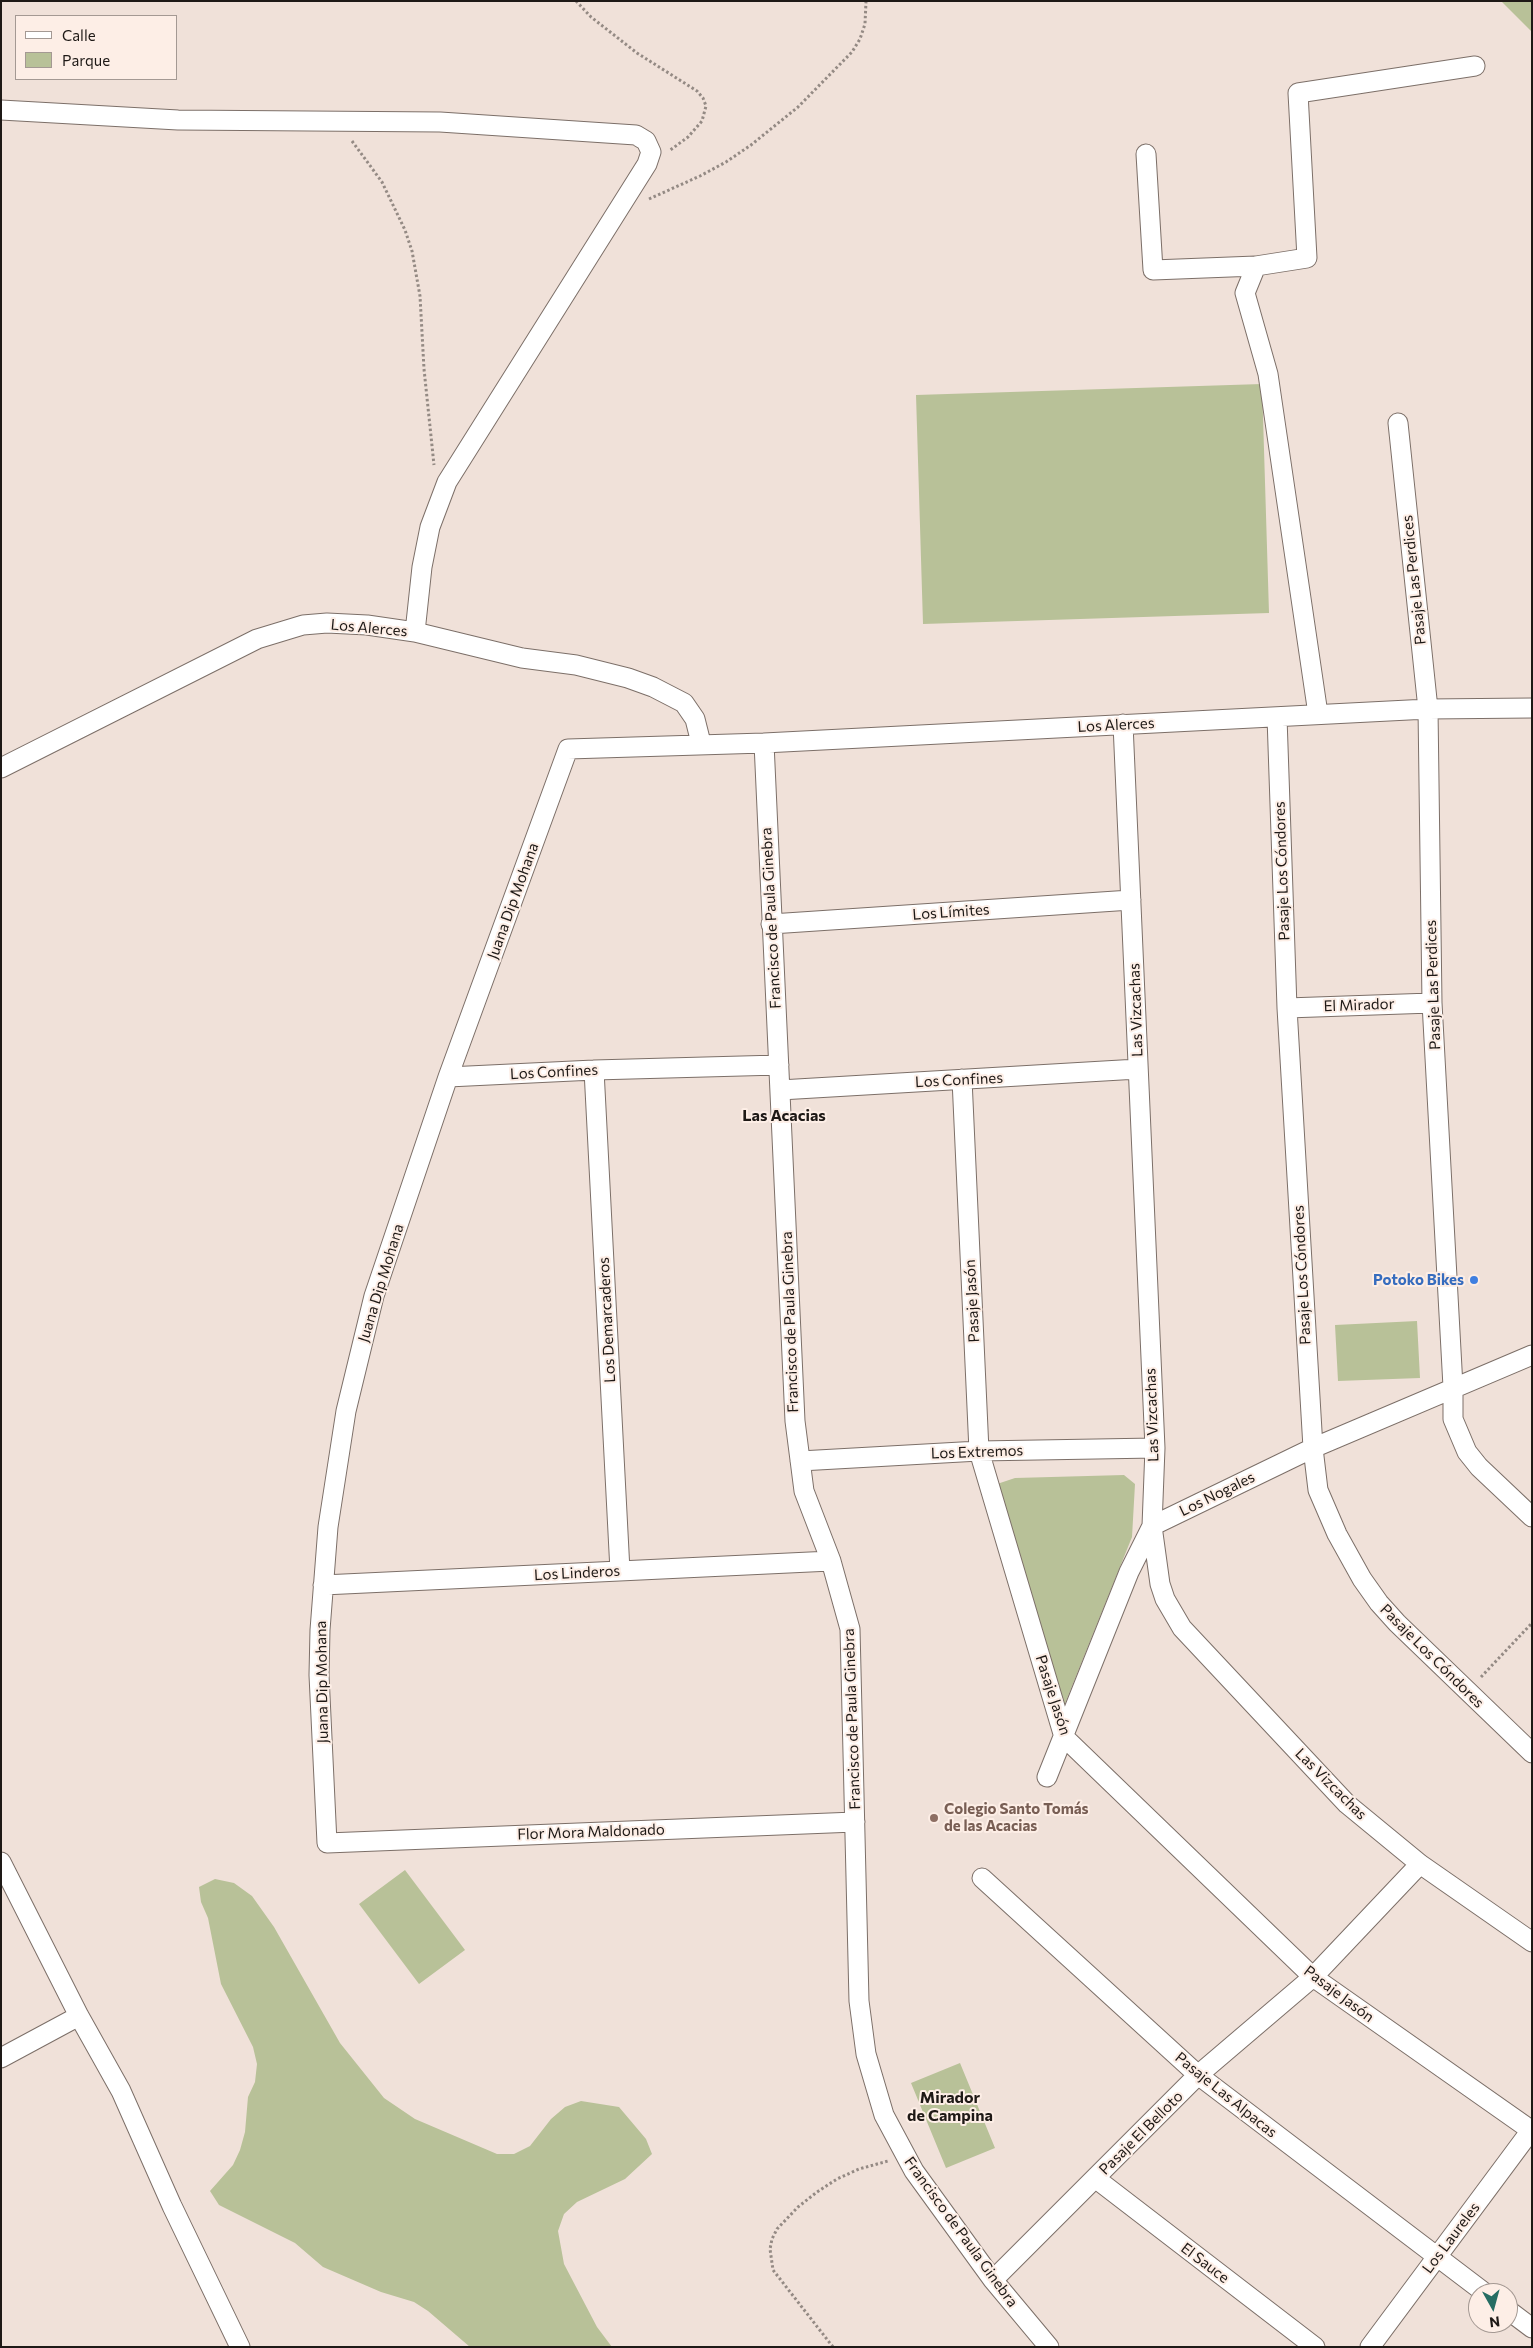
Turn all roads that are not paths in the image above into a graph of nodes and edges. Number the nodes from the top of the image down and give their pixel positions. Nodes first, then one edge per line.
1 (1475, 66) dead end
2 (1, 110) edge
3 (1146, 154) dead end
4 (1256, 266) junction
5 (1398, 423) dead end
6 (415, 632) junction
7 (1532, 708) edge
8 (1428, 709) junction
9 (1318, 714) junction
10 (1277, 717) junction
11 (1123, 724) junction
12 (701, 743) junction
13 (764, 743) junction
14 (568, 749) joint
15 (1, 768) edge
16 (1131, 900) junction
17 (771, 924) junction
18 (1432, 1003) junction
19 (1287, 1008) junction
20 (779, 1065) junction
21 (1138, 1069) junction
22 (594, 1070) junction
23 (448, 1077) junction
24 (962, 1080) junction
25 (780, 1090) junction
26 (1532, 1355) edge
27 (1454, 1387) junction
28 (1154, 1448) junction
29 (1313, 1448) junction
30 (979, 1452) junction
31 (800, 1461) junction
32 (1532, 1517) edge
33 (1152, 1526) junction
34 (831, 1560) junction
35 (620, 1571) junction
36 (323, 1585) junction
37 (1064, 1737) junction
38 (1532, 1753) edge
39 (1047, 1777) dead end
40 (855, 1822) junction
41 (327, 1843) joint
42 (1, 1862) edge
43 (1420, 1864) junction
44 (982, 1878) dead end
45 (1532, 1942) edge
46 (1313, 1977) junction
47 (79, 2016) junction
48 (1, 2058) edge
49 (1198, 2075) junction
50 (1531, 2130) edge
51 (1095, 2178) junction
52 (1437, 2257) junction
53 (993, 2280) junction
54 (1472, 2283) edge
55 (1518, 2318) edge
56 (1532, 2328) edge
57 (240, 2347) edge
58 (1049, 2347) edge
59 (1315, 2347) edge
60 (1370, 2347) edge

1 - 4 street
2 - 6 street
3 - 4 street
4 - 9 street
5 - 8 street, Pasaje Las Perdices
6 - 12 street, Los Alerces
6 - 15 street, Los Alerces
7 - 8 street, Los Alerces
8 - 9 street, Los Alerces
8 - 18 street, Pasaje Las Perdices
9 - 10 street, Los Alerces
10 - 11 street, Los Alerces
10 - 19 street, Pasaje Los Cóndores
11 - 13 street, Los Alerces
11 - 16 street, Las Vizcachas
12 - 13 street, Los Alerces
12 - 14 street, Los Alerces
13 - 17 street, Francisco de Paula Ginebra
14 - 23 street, Juana Dip Mohana
16 - 17 street, Los Límites
16 - 21 street, Las Vizcachas
17 - 20 street, Francisco de Paula Ginebra
18 - 19 street, El Mirador
18 - 27 street, Pasaje Las Perdices
19 - 29 street, Pasaje Los Cóndores
20 - 22 street, Los Confines
20 - 25 street, Francisco de Paula Ginebra
21 - 24 street, Los Confines
21 - 28 street, Las Vizcachas
22 - 23 street, Los Confines
22 - 35 street, Los Demarcaderos
23 - 36 street, Juana Dip Mohana
24 - 25 street, Los Confines
24 - 30 street, Pasaje Jasón
25 - 31 street, Francisco de Paula Ginebra
26 - 27 street, Los Nogales
27 - 29 street, Los Nogales
27 - 32 street, Pasaje Las Perdices
28 - 30 street, Los Extremos
28 - 33 street, Las Vizcachas
29 - 33 street, Los Nogales
29 - 38 street, Pasaje Los Cóndores
30 - 31 street, Los Extremos
30 - 37 street, Pasaje Jasón
31 - 34 street, Francisco de Paula Ginebra
33 - 37 street
33 - 43 street, Las Vizcachas
34 - 35 street, Los Linderos
34 - 40 street, Francisco de Paula Ginebra
35 - 36 street, Los Linderos
36 - 41 street, Juana Dip Mohana
37 - 39 street
37 - 46 street, Pasaje Jasón
40 - 41 street, Flor Mora Maldonado
40 - 53 street, Francisco de Paula Ginebra
42 - 47 street
43 - 45 street, Las Vizcachas
43 - 46 street, Pasaje El Belloto
44 - 49 street, Pasaje Las Alpacas
46 - 49 street, Pasaje El Belloto
46 - 50 street, Pasaje Jasón
47 - 48 street
47 - 57 street
49 - 51 street, Pasaje El Belloto
49 - 52 street, Pasaje Las Alpacas
50 - 52 street, Los Laureles
51 - 53 street, Pasaje El Belloto
51 - 59 street, El Sauce
52 - 54 street, Pasaje Las Alpacas
52 - 60 street, Los Laureles
53 - 58 street, Francisco de Paula Ginebra
55 - 56 street

